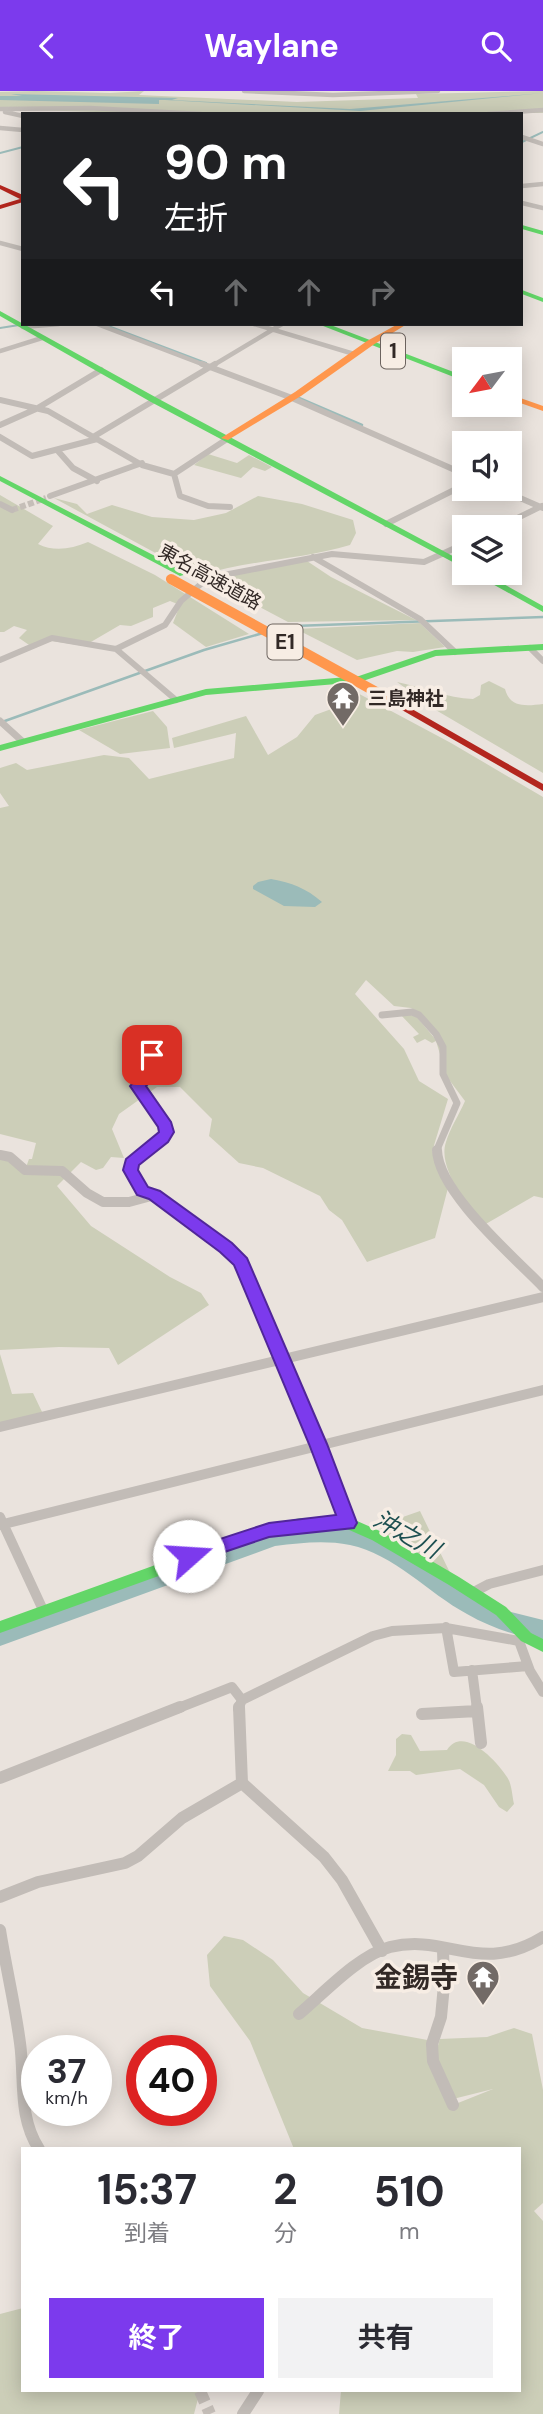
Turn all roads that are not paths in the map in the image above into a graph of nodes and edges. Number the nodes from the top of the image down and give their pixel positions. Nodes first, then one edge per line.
1 (244, 91) edge
2 (411, 91) edge
3 (438, 91) edge
4 (344, 93) edge
5 (402, 93) junction
6 (0, 110) edge
7 (78, 112) edge
8 (164, 112) edge
9 (543, 112) edge
10 (523, 113) edge
11 (21, 115) edge
12 (523, 115) edge
13 (0, 128) edge
14 (21, 130) edge
15 (523, 137) edge
16 (543, 143) edge
17 (543, 184) edge
18 (523, 185) edge
19 (0, 187) edge
20 (14, 201) edge
21 (523, 204) edge
22 (543, 208) edge
23 (523, 227) edge
24 (543, 233) edge
25 (0, 243) edge
26 (21, 248) edge
27 (523, 292) edge
28 (543, 300) edge
29 (0, 313) edge
30 (21, 326) joint
31 (103, 326) edge
32 (261, 326) edge
33 (278, 326) edge
34 (328, 326) edge
35 (348, 326) edge
36 (399, 326) edge
37 (272, 329) junction
38 (42, 338) junction
39 (374, 340) junction
40 (0, 351) edge
41 (354, 354) junction
42 (211, 365) junction
43 (452, 366) edge
44 (100, 370) junction
45 (452, 374) edge
46 (522, 392) edge
47 (292, 398) junction
48 (0, 400) edge
49 (154, 400) junction
50 (543, 400) edge
51 (522, 401) edge
52 (36, 409) junction
53 (543, 409) edge
54 (0, 424) edge
55 (0, 437) edge
56 (95, 438) junction
57 (226, 439) junction
58 (58, 451) junction
59 (142, 463) junction
60 (452, 469) edge
61 (174, 474) junction
62 (0, 478) edge
63 (97, 481) junction
64 (0, 490) edge
65 (452, 491) edge
66 (50, 496) tunnel mouth
67 (522, 499) edge
68 (0, 504) edge
69 (230, 506) dead end
70 (542, 507) edge
71 (1, 515) edge
72 (522, 516) edge
73 (386, 524) junction
74 (452, 549) edge
75 (442, 554) junction
76 (312, 556) junction
77 (452, 559) edge
78 (177, 577) junction
79 (499, 585) edge
80 (543, 609) edge
81 (537, 648) edge
82 (116, 649) junction
83 (455, 652) junction
84 (0, 660) edge
85 (543, 661) edge
86 (176, 700) junction
87 (403, 701) junction
88 (1, 722) edge
89 (22, 741) junction
90 (0, 748) edge
91 (543, 775) edge
92 (543, 788) edge
93 (382, 1015) dead end
94 (175, 1049) dead end
95 (0, 1155) edge
96 (155, 1195) junction
97 (543, 1287) edge
98 (543, 1297) edge
99 (282, 1359) junction
100 (543, 1390) edge
101 (0, 1427) edge
102 (318, 1444) junction
103 (2, 1522) edge
104 (348, 1523) junction
105 (543, 1570) edge
106 (472, 1593) junction
107 (44, 1612) junction
108 (0, 1627) edge
109 (446, 1627) junction
110 (522, 1639) junction
111 (543, 1646) edge
112 (528, 1666) junction
113 (472, 1670) junction
114 (543, 1692) edge
115 (242, 1700) junction
116 (477, 1711) junction
117 (422, 1714) dead end
118 (481, 1743) dead end
119 (0, 1778) edge
120 (242, 1783) junction
121 (0, 1898) edge
122 (0, 1930) edge
123 (543, 1937) edge
124 (443, 1950) junction
125 (382, 1951) junction
126 (299, 2014) dead end
127 (453, 2105) dead end
128 (38, 2147) edge
129 (257, 2392) edge
130 (243, 2414) edge

1 - 4 street
2 - 5 street
3 - 5 street
4 - 5 street
6 - 7 street
6 - 8 street
6 - 11 street
9 - 10 street
9 - 12 street
13 - 14 street
15 - 16 street
17 - 18 street
19 - 20 main road
21 - 22 street
23 - 24 main road
25 - 26 street
27 - 28 main road
29 - 30 main road
30 - 38 main road
31 - 42 street
32 - 37 street
33 - 37 street
34 - 39 main road, 1
35 - 39 main road, 1
36 - 39 main road
37 - 41 street
37 - 42 street
38 - 40 street
38 - 44 main road
39 - 41 main road
39 - 43 main road, 1
39 - 45 main road, 1
41 - 47 main road
42 - 47 street
42 - 49 street
44 - 49 main road
44 - 52 street
46 - 50 main road
47 - 57 main road
47 - 60 street
48 - 52 street
49 - 56 street
49 - 57 main road
51 - 53 main road
52 - 54 street
52 - 56 street
55 - 58 street
56 - 58 street
56 - 59 street
57 - 61 street
57 - 73 main road
58 - 63 street
59 - 61 street
59 - 63 street
61 - 69 street
62 - 78 main road, 東名高速道路 / E1
63 - 66 street
64 - 78 main road, 東名高速道路 / E1
65 - 73 street
67 - 70 street
68 - 71 street
70 - 72 street
73 - 75 main road
74 - 75 street
75 - 76 street
75 - 77 main road
76 - 82 street
76 - 83 street
78 - 87 main road, 東名高速道路 / E1, bridge
79 - 80 main road
81 - 83 main road
81 - 85 street
82 - 84 street
82 - 86 street
83 - 86 main road
86 - 89 main road
87 - 91 main road, 東名高速道路 / E1
87 - 92 main road, 東名高速道路 / E1
88 - 89 street
89 - 90 main road
93 - 97 street
94 - 96 street
95 - 96 street
96 - 99 street
98 - 99 street
99 - 101 street
99 - 102 street
100 - 102 street
102 - 103 street
102 - 104 street
103 - 107 street
104 - 106 main road
104 - 107 main road
105 - 106 street
106 - 110 main road
107 - 108 main road
109 - 110 street
109 - 113 street
109 - 115 street
110 - 111 main road
110 - 112 street
112 - 113 street
112 - 114 street
113 - 116 street
115 - 119 street
115 - 120 street
116 - 117 street
116 - 118 street
120 - 121 street
120 - 125 street
122 - 128 street
123 - 124 street
124 - 125 street
124 - 127 street
125 - 126 street
129 - 130 street

